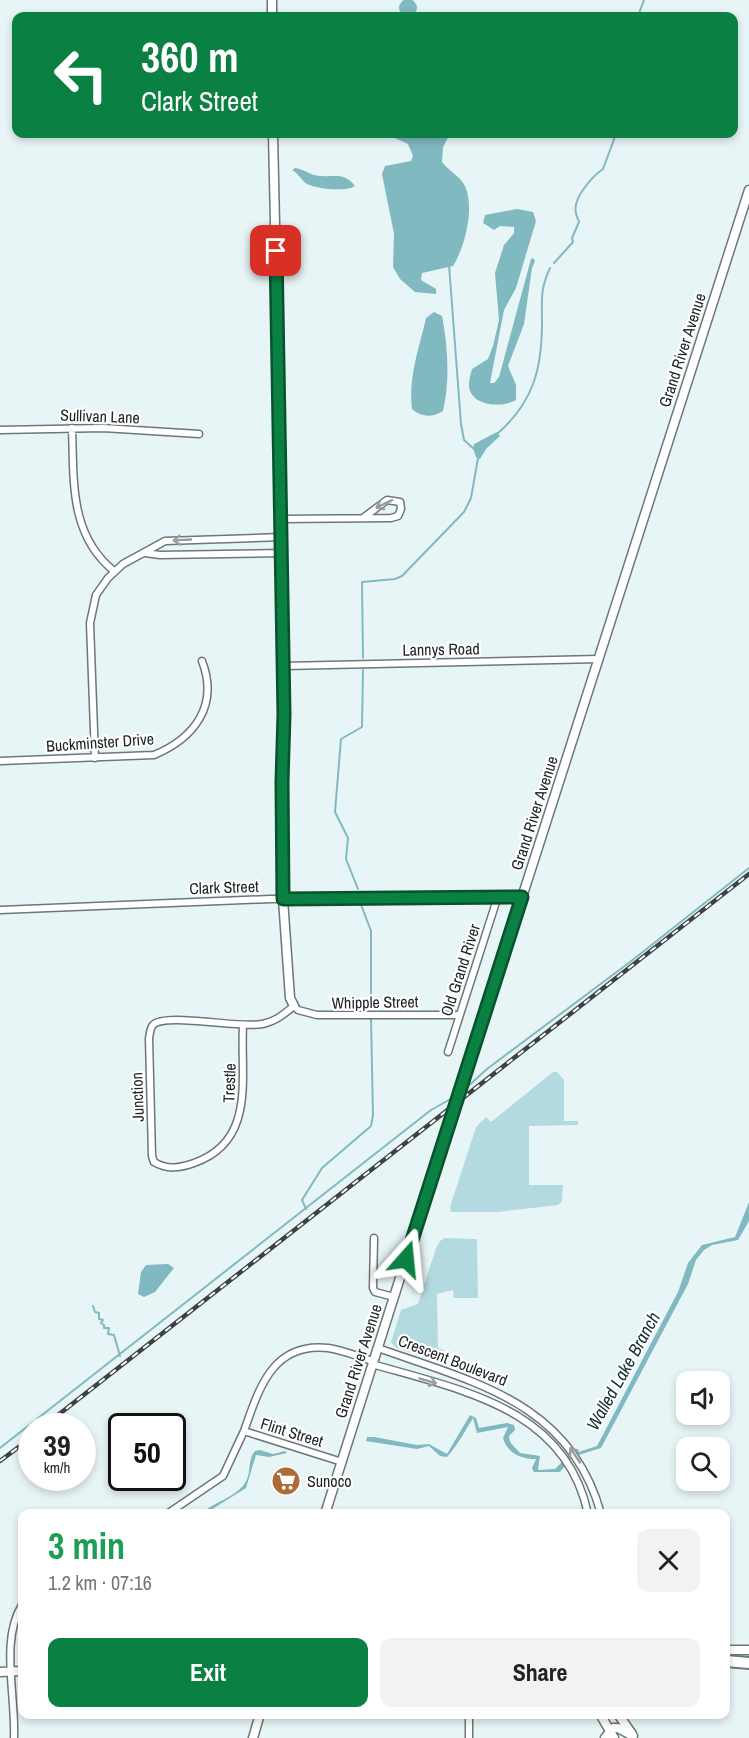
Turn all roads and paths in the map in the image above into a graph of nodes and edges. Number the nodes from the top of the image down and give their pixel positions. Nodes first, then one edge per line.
1 (273, 138) edge
2 (749, 190) edge
3 (72, 428) junction
4 (0, 430) edge
5 (199, 434) dead end
6 (363, 518) junction
7 (282, 519) junction
8 (282, 537) junction
9 (217, 538) junction
10 (145, 553) junction
11 (283, 553) junction
12 (217, 554) junction
13 (114, 572) junction
14 (599, 659) junction
15 (202, 661) dead end
16 (284, 666) junction
17 (95, 758) junction
18 (0, 761) edge
19 (498, 896) junction
20 (522, 897) junction
21 (283, 899) junction
22 (0, 909) edge
23 (294, 1006) junction
24 (459, 1015) junction
25 (243, 1026) junction
26 (448, 1052) dead end
27 (165, 1167) joint
28 (374, 1238) dead end
29 (394, 1297) junction
30 (378, 1348) junction
31 (373, 1362) junction
32 (244, 1431) junction
33 (342, 1462) junction
34 (174, 1509) edge
35 (327, 1509) edge
36 (586, 1509) edge
37 (599, 1509) edge
38 (18, 1613) edge
39 (730, 1650) edge
40 (749, 1650) edge
41 (730, 1661) edge
42 (749, 1663) edge
43 (12, 1671) junction
44 (18, 1671) edge
45 (0, 1672) edge
46 (259, 1719) edge
47 (469, 1719) edge
48 (602, 1719) edge
49 (621, 1719) edge
50 (610, 1736) edge
51 (634, 1737) edge
52 (14, 1738) edge
53 (253, 1738) edge
54 (469, 1738) edge

1 - 7 main road
2 - 14 main road, Grand River Avenue
3 - 4 street, Sullivan Lane
3 - 5 street, Sullivan Lane
3 - 13 street
6 -> 6 street
6 - 7 street
7 - 8 main road
8 - 9 street
8 - 11 main road
9 -> 10 street
9 - 12 street
10 - 12 street
10 - 13 street
11 - 12 street
11 - 16 main road
13 - 17 street
14 - 16 street, Lannys Road
14 - 20 main road, Grand River Avenue
15 - 17 street, Buckminster Drive
16 - 21 main road
17 - 18 street, Buckminster Drive
19 - 20 street, Clark Street
19 - 21 street, Clark Street
19 - 24 street, Old Grand River
20 - 29 main road, Grand River Avenue, bridge
21 - 22 street, Clark Street
21 - 23 main road
23 - 24 street, Whipple Street
23 - 25 street
24 - 26 street, Old Grand River
25 - 27 street, Trestle
25 - 27 street, Junction
28 - 29 street
29 - 30 main road, Grand River Avenue
30 - 31 main road, Grand River Avenue
37 -> 30 street, Crescent Boulevard
31 - 32 street, Crescent Boulevard
31 - 33 main road, Grand River Avenue
31 -> 36 street, Crescent Boulevard
32 - 33 street, Flint Street
32 - 34 street, Flint Street
33 - 35 main road, Grand River Avenue
38 - 43 street
39 - 40 main road
41 - 42 highway
43 - 44 main road
43 - 45 main road
43 - 52 street
46 - 53 main road
47 - 54 street
48 - 50 main road
49 - 51 main road
50 - 51 main road

